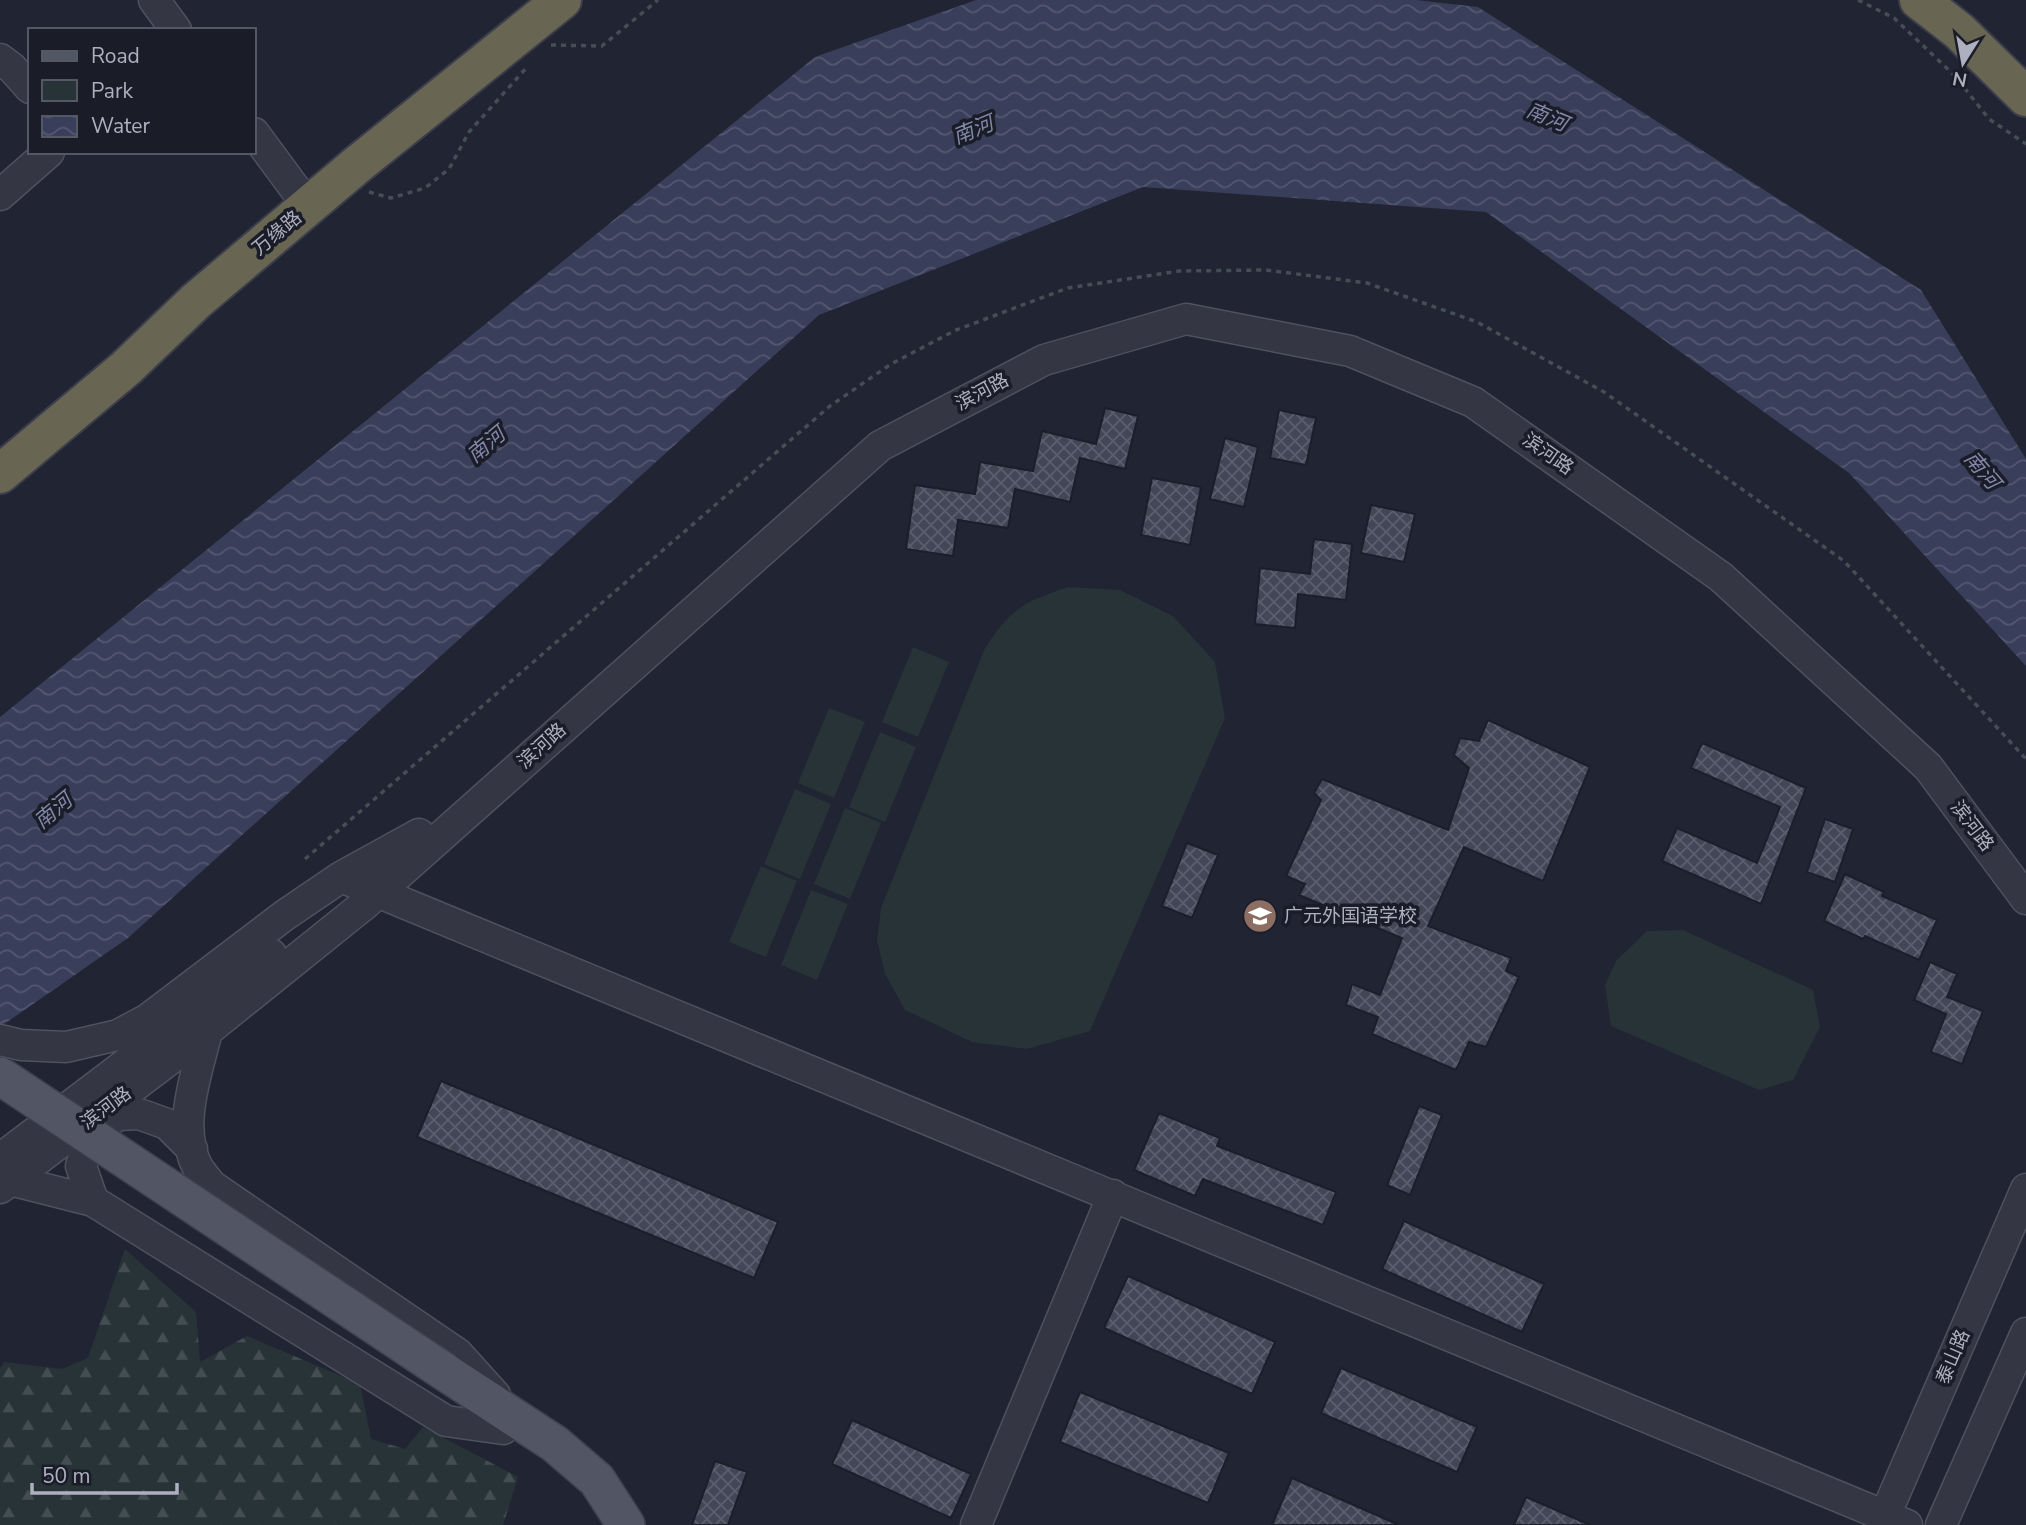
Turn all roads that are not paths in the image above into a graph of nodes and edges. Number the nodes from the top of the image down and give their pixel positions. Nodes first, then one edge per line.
1 (154, 0) edge
2 (537, 0) edge
3 (562, 0) edge
4 (1919, 0) edge
5 (1956, 0) edge
6 (175, 28) edge
7 (0, 59) edge
8 (2026, 68) edge
9 (28, 86) edge
10 (2026, 97) edge
11 (256, 136) edge
12 (47, 154) edge
13 (299, 194) junction
14 (0, 195) edge
15 (126, 368) junction
16 (0, 458) edge
17 (0, 474) edge
18 (0, 502) edge
19 (2026, 868) edge
20 (358, 891) junction
21 (2026, 899) edge
22 (207, 1031) junction
23 (0, 1040) edge
24 (0, 1076) edge
25 (0, 1104) edge
26 (192, 1149) junction
27 (3, 1176) edge
28 (2026, 1189) edge
29 (93, 1201) junction
30 (1110, 1201) junction
31 (2026, 1333) edge
32 (439, 1381) junction
33 (508, 1423) junction
34 (1884, 1522) edge
35 (607, 1525) edge
36 (626, 1525) edge
37 (976, 1525) edge
38 (1941, 1525) edge

1 - 6 street
2 - 13 highway, 万缘路
3 - 15 highway, 万缘路
4 - 10 highway
5 - 8 highway
7 - 9 street
11 - 13 street
12 - 14 street
13 - 16 highway, 万缘路
15 - 17 highway, 万缘路
15 - 18 highway
19 - 20 street, 滨河路
20 - 21 street, 滨河路
20 - 22 street, 滨河路
20 - 23 street
20 - 27 street, 滨河路
20 - 30 street
22 - 26 street
22 - 27 street, 滨河路
24 - 32 main road, bridge
25 - 32 main road
26 - 29 street
26 - 33 street
27 - 29 street
28 - 34 street, 泰山路
29 - 33 street
30 - 34 street
30 - 37 street
31 - 38 street
32 - 33 main road
33 - 35 main road
33 - 36 main road

